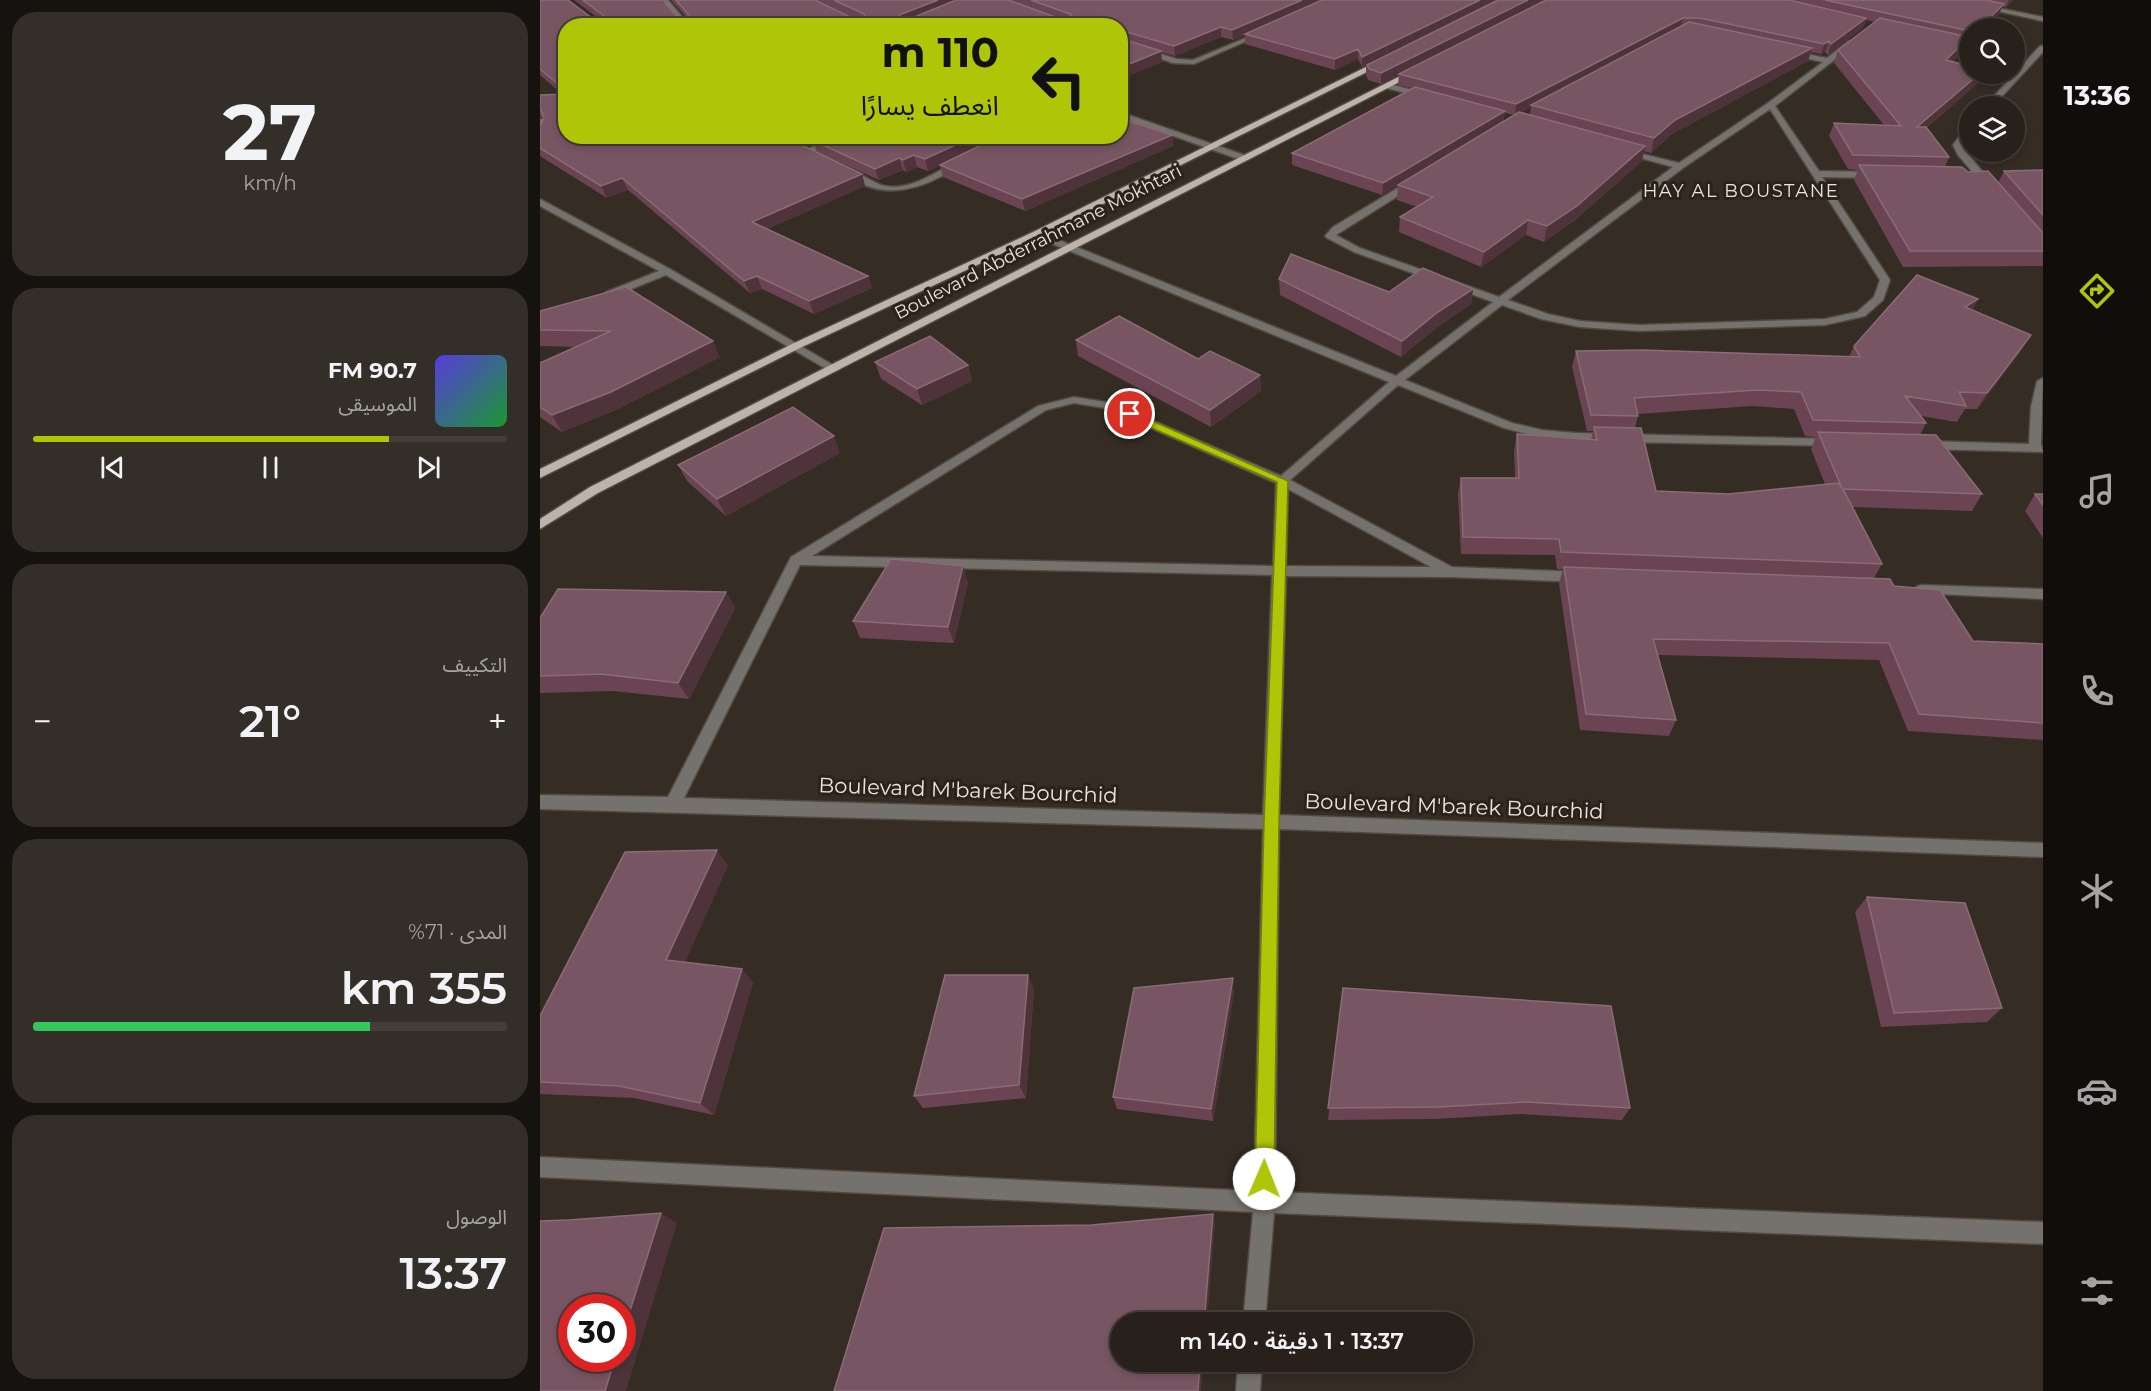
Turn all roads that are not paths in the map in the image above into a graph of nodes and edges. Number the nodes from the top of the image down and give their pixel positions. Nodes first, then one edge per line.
1 (664, 0) edge
2 (1949, 0) edge
3 (680, 18) edge
4 (2043, 19) edge
5 (1274, 27) edge
6 (1855, 40) edge
7 (1128, 46) edge
8 (2043, 48) edge
9 (1783, 51) edge
10 (1393, 57) edge
11 (2027, 59) junction
12 (1829, 61) junction
13 (2043, 63) edge
14 (1431, 64) edge
15 (1389, 86) junction
16 (1997, 96) edge
17 (1431, 98) edge
18 (1771, 105) junction
19 (1128, 117) edge
20 (540, 121) edge
21 (540, 138) edge
22 (819, 144) edge
23 (1213, 146) junction
24 (1615, 148) edge
25 (814, 157) edge
26 (1244, 158) junction
27 (966, 160) edge
28 (1970, 162) edge
29 (833, 166) edge
30 (1680, 166) junction
31 (1816, 174) junction
32 (1426, 175) edge
33 (1887, 175) edge
34 (1969, 176) edge
35 (1981, 177) junction
36 (1996, 195) edge
37 (540, 202) edge
38 (1036, 234) junction
39 (1068, 247) junction
40 (667, 271) junction
41 (603, 297) edge
42 (1503, 300) junction
43 (796, 346) junction
44 (832, 368) junction
45 (1398, 380) junction
46 (2043, 381) edge
47 (1846, 443) edge
48 (1917, 445) edge
49 (2039, 448) edge
50 (540, 474) edge
51 (1282, 481) junction
52 (540, 525) edge
53 (796, 560) junction
54 (1280, 571) junction
55 (1451, 572) junction
56 (1593, 578) edge
57 (1913, 590) edge
58 (2043, 594) edge
59 (540, 802) edge
60 (673, 804) junction
61 (1271, 822) junction
62 (2043, 850) edge
63 (540, 1167) edge
64 (1264, 1202) junction
65 (2043, 1233) edge
66 (1255, 1312) edge
67 (1249, 1372) edge
68 (1248, 1391) edge

1 - 3 street
2 - 4 street
5 - 7 street
6 - 12 street
8 - 11 street
9 - 12 street
10 - 23 main road, Boulevard Abderrahmane Mokhtari
11 - 13 street
11 - 16 street
12 - 18 street
14 - 15 main road, Boulevard Abderrahmane Mokhtari
15 - 17 street
15 - 26 main road, Boulevard Abderrahmane Mokhtari
18 - 30 street
18 - 31 street
19 - 23 street
20 - 21 street
22 - 25 street
23 - 26 street
23 - 38 main road, Boulevard Abderrahmane Mokhtari
24 - 30 street
26 - 39 main road, Boulevard Abderrahmane Mokhtari
27 - 29 street
28 - 35 street
30 - 42 street
31 - 33 street
31 - 42 street
32 - 42 street
34 - 35 street
35 - 36 street
37 - 40 street
38 - 39 street
38 - 43 main road, Boulevard Abderrahmane Mokhtari
39 - 44 main road, Boulevard Abderrahmane Mokhtari
39 - 45 street
40 - 41 street
40 - 43 street
42 - 45 street
43 - 44 street
43 - 50 main road, Boulevard Abderrahmane Mokhtari
44 - 52 main road, Boulevard Abderrahmane Mokhtari
45 - 47 street
45 - 51 street
46 - 49 street
48 - 49 street
51 - 53 street
51 - 54 street
51 - 55 street
53 - 54 street
53 - 60 street
54 - 55 street
54 - 61 street
55 - 56 street
57 - 58 street
59 - 60 street, Boulevard M'barek Bourchid
60 - 61 street, Boulevard M'barek Bourchid
61 - 62 street, Boulevard M'barek Bourchid
61 - 64 street
63 - 64 street
64 - 65 street
64 - 66 street
67 - 68 street

